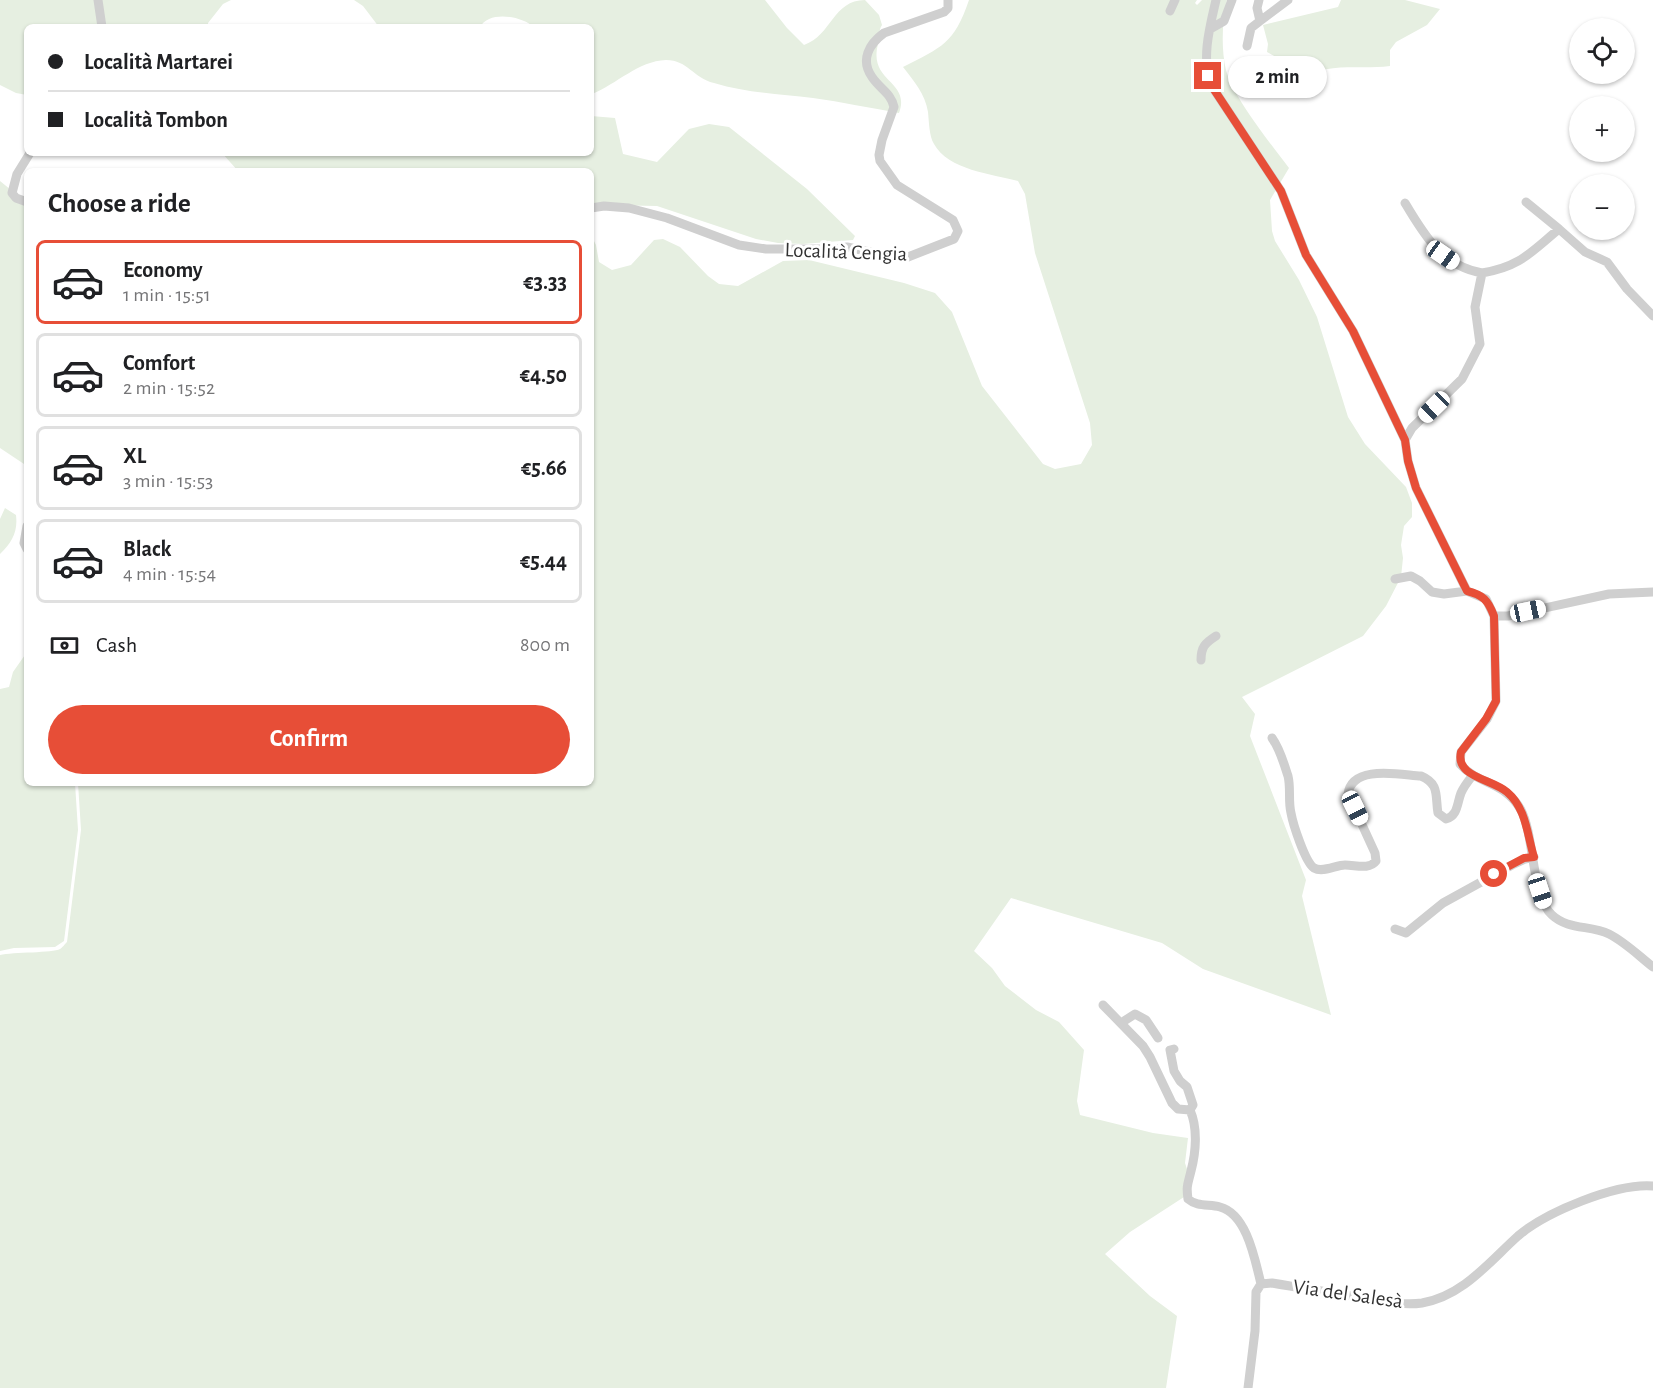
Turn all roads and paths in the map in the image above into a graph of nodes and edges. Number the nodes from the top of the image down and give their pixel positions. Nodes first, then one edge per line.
1 (98, 0) edge
2 (948, 0) edge
3 (1175, 0) edge
4 (1216, 0) edge
5 (1232, 0) edge
6 (1259, 0) edge
7 (1288, 0) edge
8 (1170, 11) dead end
9 (1260, 21) junction
10 (102, 24) edge
11 (1210, 29) junction
12 (1247, 46) dead end
13 (28, 156) edge
14 (24, 201) edge
15 (1526, 202) dead end
16 (1405, 203) dead end
17 (594, 208) edge
18 (1559, 229) junction
19 (1482, 273) junction
20 (1653, 316) edge
21 (1405, 440) junction
22 (1395, 579) dead end
23 (1467, 591) junction
24 (1653, 592) edge
25 (1494, 616) junction
26 (1216, 636) dead end
27 (1201, 660) dead end
28 (1272, 738) dead end
29 (1473, 775) junction
30 (1534, 857) junction
31 (1395, 928) dead end
32 (1653, 967) edge
33 (1103, 1005) dead end
34 (1121, 1023) junction
35 (1158, 1038) dead end
36 (1174, 1048) dead end
37 (1190, 1110) junction
38 (1653, 1186) edge
39 (1261, 1284) junction
40 (1248, 1388) edge

1 - 10 street
2 - 17 street, Località Cengia
3 - 8 street
4 - 11 street
5 - 11 street
6 - 9 street
7 - 9 street
9 - 12 street
11 - 21 street
13 - 14 street
15 - 18 street
16 - 19 street
18 - 19 street
18 - 20 street
19 - 21 street
21 - 23 street
22 - 23 street
23 - 25 street
24 - 25 street
25 - 29 street
26 - 27 street
28 - 29 street
29 - 30 street
30 - 31 street
30 - 32 street
33 - 34 street
34 - 35 street
34 - 37 street
36 - 37 street
37 - 39 street
38 - 39 street, Via del Salesà
39 - 40 street

